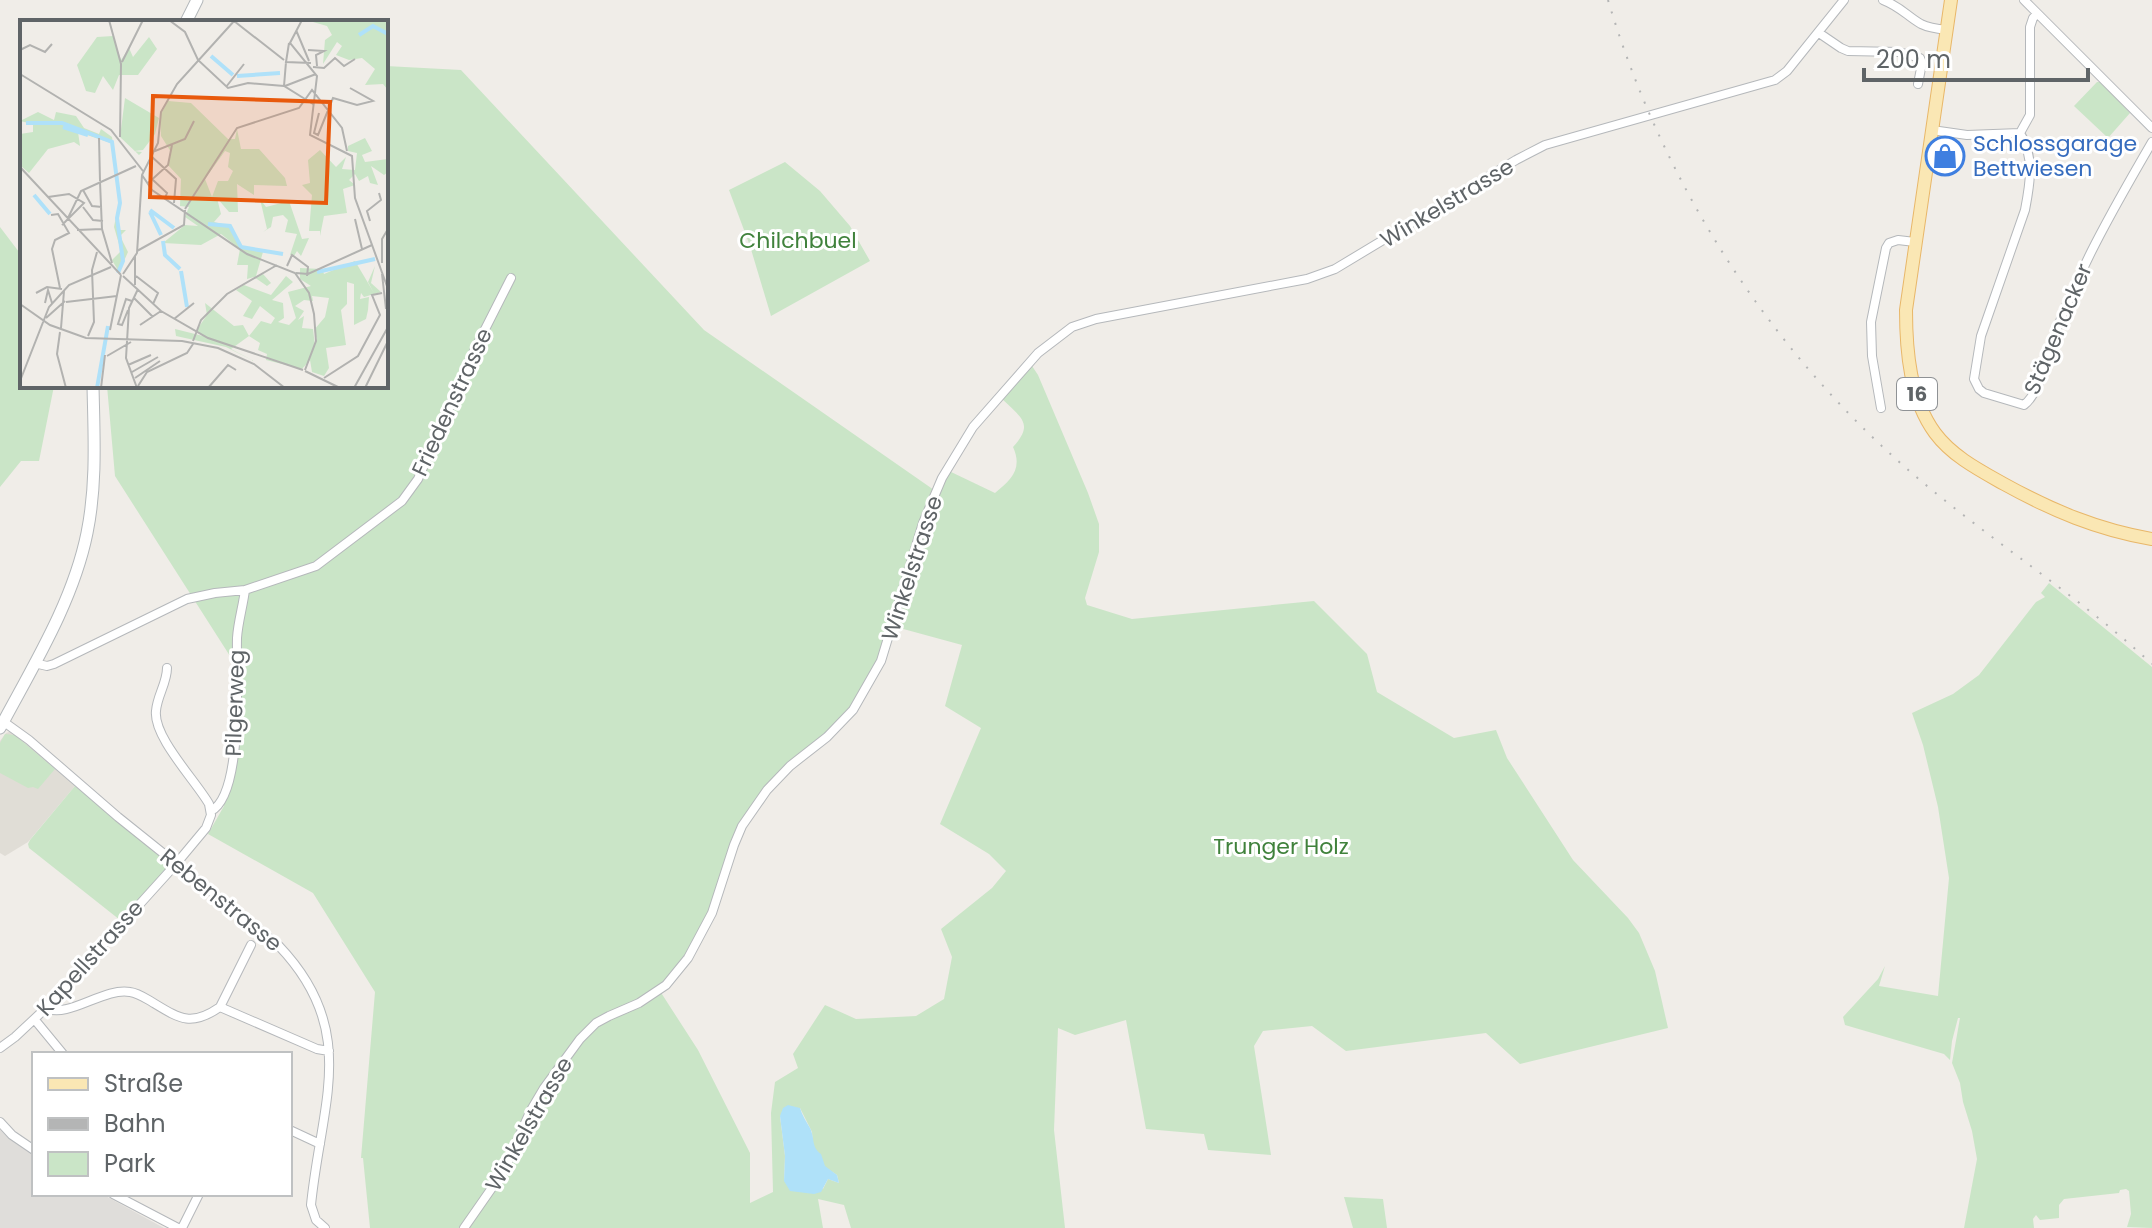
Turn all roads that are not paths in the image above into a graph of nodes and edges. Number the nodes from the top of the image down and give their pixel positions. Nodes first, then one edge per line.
1 (197, 0) edge
2 (1844, 0) edge
3 (1883, 0) edge
4 (1951, 0) edge
5 (2024, 0) edge
6 (2037, 14) junction
7 (187, 20) edge
8 (1947, 30) junction
9 (1819, 33) junction
10 (1918, 84) dead end
11 (2152, 128) edge
12 (1932, 130) junction
13 (2020, 133) junction
14 (2152, 142) edge
15 (1915, 242) junction
16 (511, 278) dead end
17 (93, 388) edge
18 (1881, 408) dead end
19 (2152, 539) edge
20 (245, 590) junction
21 (34, 663) junction
22 (167, 668) dead end
23 (2, 725) edge
24 (211, 811) junction
25 (176, 864) junction
26 (251, 945) dead end
27 (220, 1007) junction
28 (46, 1008) junction
29 (35, 1020) junction
30 (0, 1048) edge
31 (329, 1051) junction
32 (61, 1052) edge
33 (0, 1122) edge
34 (292, 1131) edge
35 (320, 1144) junction
36 (32, 1149) edge
37 (117, 1196) edge
38 (198, 1196) edge
39 (180, 1228) edge
40 (325, 1228) edge
41 (464, 1228) edge

1 - 7 main road
2 - 9 street, Winkelstrasse
3 - 8 street
4 - 8 main road, 16
5 - 6 street
6 - 11 street
6 - 13 street, Stägenacker
8 - 12 main road, 16
9 - 10 street
9 - 41 street, Winkelstrasse
12 - 13 street
12 - 15 main road, 16
13 - 14 street, Stägenacker
15 - 18 street
15 - 19 main road, 16
16 - 20 street, Friedenstrasse
17 - 21 main road
20 - 21 street, Friedenstrasse
20 - 24 street, Pilgerweg
21 - 23 main road
22 - 24 street
23 - 25 street, Rebenstrasse
24 - 25 street, Pilgerweg
25 - 28 street, Kapellstrasse
25 - 31 street, Rebenstrasse
26 - 27 street
27 - 28 street
27 - 31 street
28 - 29 street, Kapellstrasse
29 - 30 street, Kapellstrasse
29 - 32 street
31 - 35 street, Rebenstrasse
33 - 36 street
34 - 35 street
35 - 40 street, Rebenstrasse
37 - 39 street
38 - 39 street

